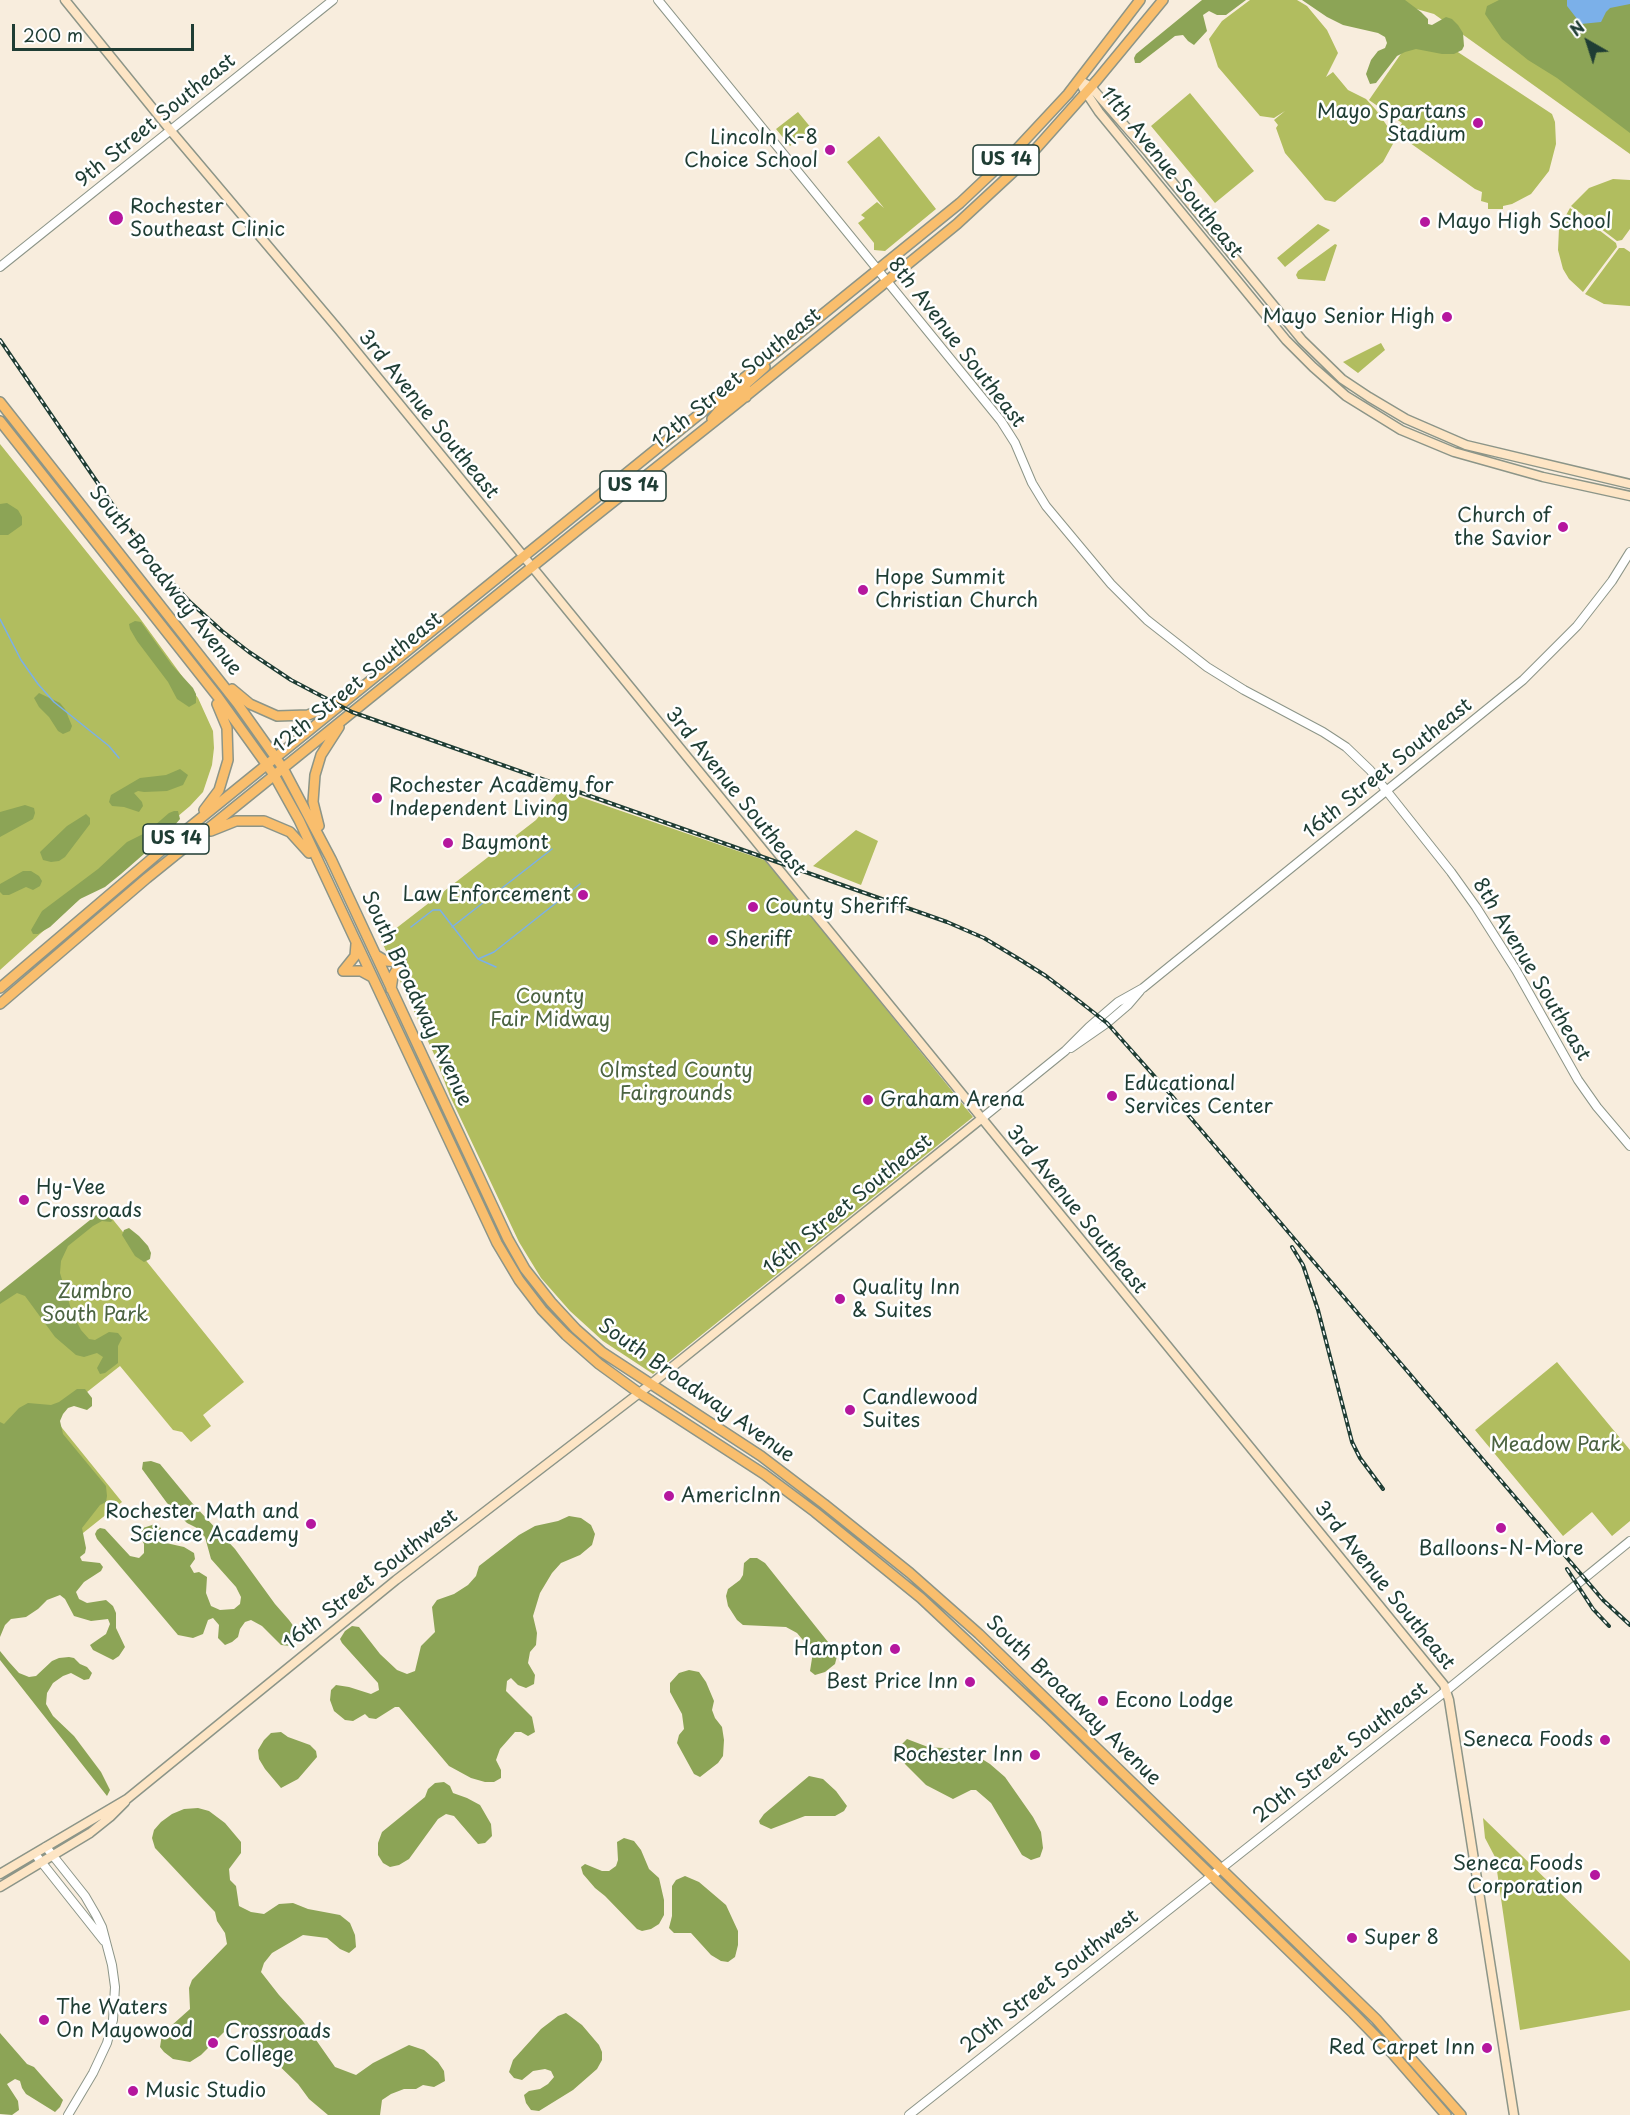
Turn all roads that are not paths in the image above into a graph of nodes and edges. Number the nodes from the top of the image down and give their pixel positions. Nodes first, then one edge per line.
1 (65, 0) edge
2 (333, 0) edge
3 (658, 0) edge
4 (1140, 0) edge
5 (1163, 0) edge
6 (1079, 80) junction
7 (1088, 90) junction
8 (171, 131) junction
9 (0, 267) edge
10 (878, 270) junction
11 (886, 280) junction
12 (774, 352) junction
13 (735, 384) junction
14 (746, 397) junction
15 (0, 402) edge
16 (0, 421) edge
17 (707, 428) junction
18 (1630, 484) edge
19 (1630, 496) edge
20 (1630, 552) edge
21 (522, 557) junction
22 (531, 567) junction
23 (184, 654) junction
24 (209, 667) junction
25 (365, 686) junction
26 (350, 713) junction
27 (276, 757) junction
28 (267, 764) junction
29 (283, 768) junction
30 (274, 775) junction
31 (1388, 790) junction
32 (175, 839) junction
33 (183, 848) junction
34 (331, 859) junction
35 (322, 869) junction
36 (356, 941) junction
37 (374, 953) junction
38 (373, 978) junction
39 (0, 988) edge
40 (391, 989) junction
41 (0, 1004) edge
42 (981, 1119) junction
43 (1630, 1146) edge
44 (651, 1384) junction
45 (639, 1393) junction
46 (1630, 1541) edge
47 (1447, 1690) junction
48 (127, 1799) junction
49 (46, 1847) junction
50 (35, 1854) junction
51 (53, 1856) junction
52 (42, 1863) junction
53 (1221, 1868) junction
54 (0, 1874) edge
55 (1212, 1876) junction
56 (0, 1887) edge
57 (105, 1942) junction
58 (68, 2115) edge
59 (909, 2115) edge
60 (1446, 2115) edge
61 (1461, 2115) edge
62 (1514, 2115) edge

1 - 8 main road, 3rd Avenue Southeast
2 - 8 street, 9th Street Southeast
3 - 10 street, 8th Avenue Southeast
4 - 6 main road, 12th Street Southeast / US 14
5 - 7 main road, 12th Street Southeast / US 14
6 - 7 main road, 11th Avenue Southeast
6 - 10 main road, 12th Street Southeast / US 14
7 - 11 main road, 12th Street Southeast / US 14
7 - 18 main road, 11th Avenue Southeast
7 - 19 main road, 11th Avenue Southeast
8 - 9 street, 9th Street Southeast
8 - 21 main road, 3rd Avenue Southeast
10 - 11 street, 8th Avenue Southeast
10 - 12 main road, 12th Street Southeast / US 14
11 - 14 main road, 12th Street Southeast / US 14
11 - 31 street, 8th Avenue Southeast
12 - 13 main road, 12th Street Southeast / US 14
12 - 14 main road
13 - 17 main road
13 - 21 main road, 12th Street Southeast / US 14
14 - 17 main road, 12th Street Southeast / US 14
15 - 24 main road, South Broadway Avenue
16 - 23 main road, South Broadway Avenue
17 - 22 main road, 12th Street Southeast / US 14
20 - 31 street, 16th Street Southeast
21 - 22 main road, 3rd Avenue Southeast
21 - 25 main road, 12th Street Southeast / US 14
22 - 26 main road, 12th Street Southeast / US 14
22 - 42 main road, 3rd Avenue Southeast
23 - 28 main road, South Broadway Avenue
23 - 32 main road
24 - 25 main road
24 - 27 main road, South Broadway Avenue
25 - 27 main road, 12th Street Southeast / US 14
26 - 29 main road, 12th Street Southeast / US 14
26 - 34 main road
27 - 28 main road, US 14
27 - 29 main road, South Broadway Avenue
28 - 30 main road, South Broadway Avenue
28 - 32 main road, US 14
29 - 30 main road, 12th Street Southeast / US 14
29 - 34 main road, South Broadway Avenue
30 - 33 main road, US 14
30 - 35 main road, South Broadway Avenue
31 - 42 street, 16th Street Southeast
31 - 43 street, 8th Avenue Southeast
32 - 39 main road, US 14
33 - 35 main road
33 - 41 main road, US 14
34 - 37 main road, South Broadway Avenue
35 - 36 main road, South Broadway Avenue
36 - 38 main road, South Broadway Avenue
36 - 38 main road
37 - 40 main road, South Broadway Avenue
37 - 40 main road
38 - 45 main road, South Broadway Avenue
40 - 44 main road, South Broadway Avenue
42 - 44 main road, 16th Street Southeast
42 - 47 main road, 3rd Avenue Southeast
44 - 45 main road, 16th Street Southeast
44 - 53 main road, South Broadway Avenue
45 - 48 main road, 16th Street Southwest
45 - 55 main road, South Broadway Avenue
46 - 47 street, 20th Street Southeast
47 - 53 street, 20th Street Southeast
47 - 62 main road, 3rd Avenue Southeast
48 - 49 main road, 16th Street Southwest
48 - 51 main road, 16th Street Southwest
49 - 50 main road, 16th Street Southwest
49 - 51 street
50 - 52 street
50 - 54 main road, 16th Street Southwest
51 - 52 main road, 16th Street Southwest
51 - 57 street
52 - 56 main road, 16th Street Southwest
52 - 57 street
53 - 55 street, 20th Street Southeast
53 - 61 main road, South Broadway Avenue
55 - 59 street, 20th Street Southwest
55 - 60 main road, South Broadway Avenue
57 - 58 street

